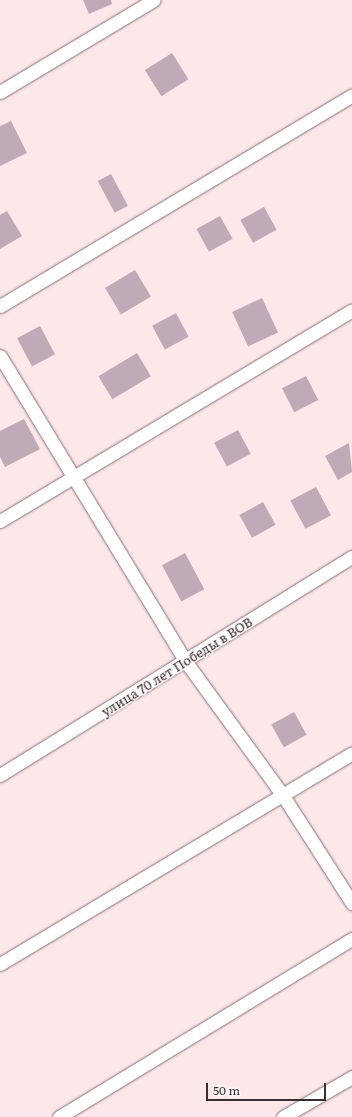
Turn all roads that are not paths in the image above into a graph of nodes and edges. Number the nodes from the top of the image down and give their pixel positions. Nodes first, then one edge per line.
1 (154, 0) edge
2 (0, 92) edge
3 (352, 95) edge
4 (0, 306) edge
5 (352, 310) edge
6 (0, 356) edge
7 (73, 479) junction
8 (0, 521) edge
9 (352, 557) edge
10 (186, 662) junction
11 (352, 753) edge
12 (0, 775) edge
13 (282, 794) junction
14 (352, 903) edge
15 (352, 939) edge
16 (0, 964) edge
17 (352, 1077) edge
18 (59, 1117) edge
19 (283, 1117) edge

1 - 2 street
3 - 4 street
5 - 7 street
6 - 7 street
7 - 8 street
7 - 10 street
9 - 10 street, улица 70 лет Победы в ВОВ
10 - 12 street, улица 70 лет Победы в ВОВ
10 - 13 street
11 - 13 street
13 - 14 street
13 - 16 street
15 - 18 street
17 - 19 street

